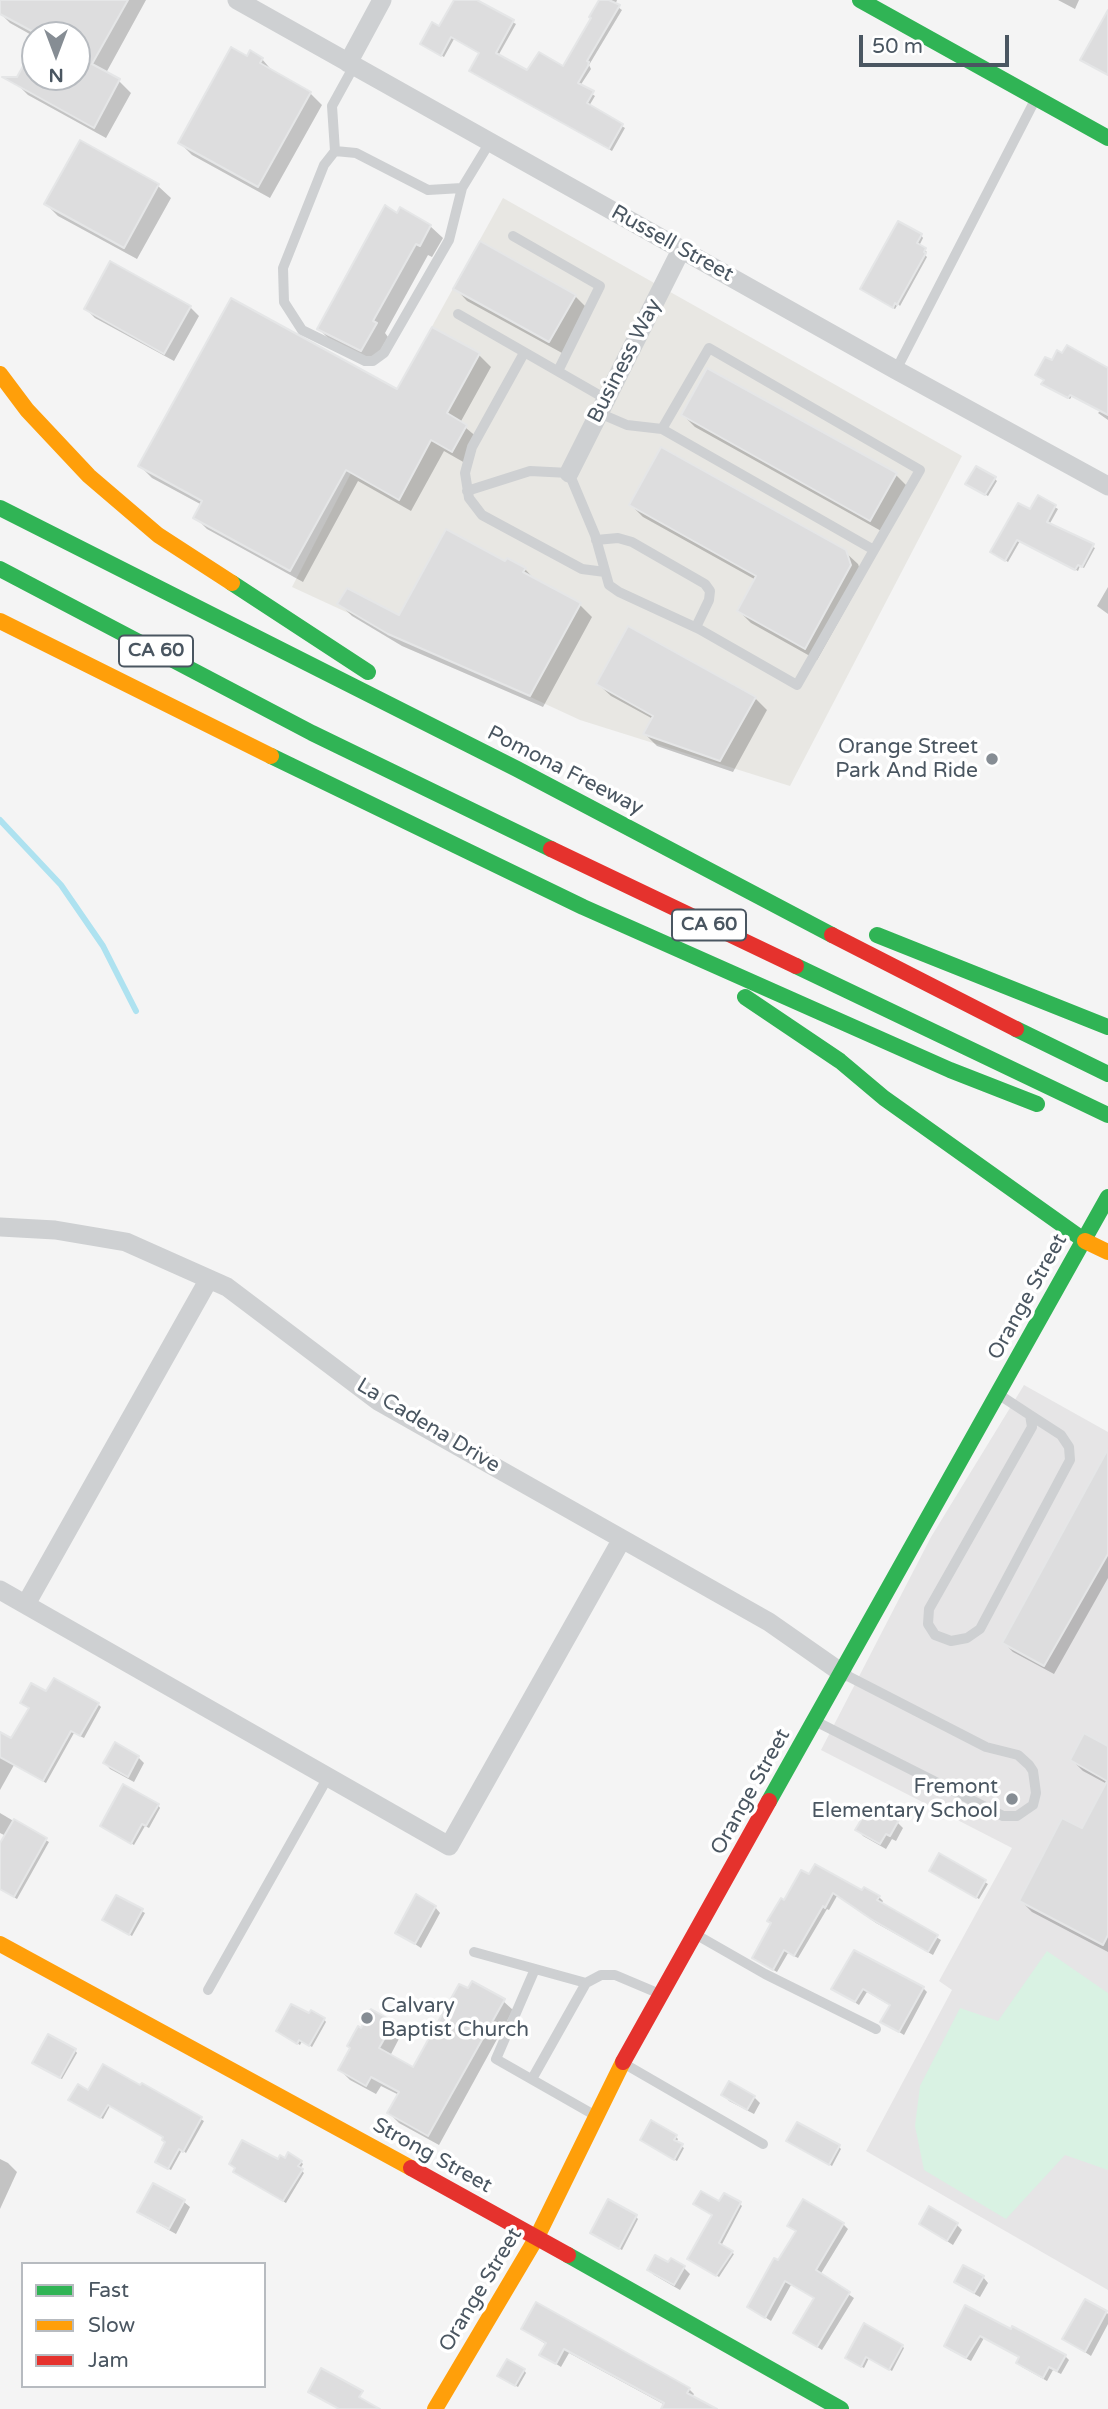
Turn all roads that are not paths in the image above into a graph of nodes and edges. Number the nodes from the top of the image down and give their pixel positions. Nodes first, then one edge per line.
1 (237, 0) edge
2 (860, 0) edge
3 (378, 1) edge
4 (351, 64) junction
5 (1036, 97) junction
6 (1108, 138) edge
7 (490, 142) junction
8 (335, 151) junction
9 (462, 188) junction
10 (513, 236) dead end
11 (681, 250) junction
12 (458, 314) dead end
13 (524, 352) junction
14 (896, 370) junction
15 (558, 372) junction
16 (0, 374) edge
17 (603, 406) junction
18 (662, 429) junction
19 (569, 473) junction
20 (1108, 486) edge
21 (467, 491) junction
22 (0, 508) edge
23 (596, 540) junction
24 (874, 550) junction
25 (0, 569) edge
26 (605, 572) junction
27 (0, 621) edge
28 (696, 627) junction
29 (25, 652) dead end
30 (225, 734) junction
31 (517, 769) junction
32 (654, 841) junction
33 (583, 907) junction
34 (820, 911) dead end
35 (859, 927) dead end
36 (1108, 1027) edge
37 (1108, 1074) edge
38 (1047, 1108) dead end
39 (1108, 1115) edge
40 (1107, 1200) edge
41 (0, 1227) edge
42 (1084, 1241) junction
43 (1108, 1252) edge
44 (209, 1279) junction
45 (998, 1394) junction
46 (1030, 1415) junction
47 (622, 1539) junction
48 (0, 1590) edge
49 (26, 1604) junction
50 (842, 1673) junction
51 (814, 1721) junction
52 (328, 1777) junction
53 (694, 1934) junction
54 (0, 1944) edge
55 (474, 1952) dead end
56 (535, 1969) junction
57 (586, 1983) junction
58 (208, 1990) dead end
59 (661, 1994) junction
60 (876, 2029) dead end
61 (622, 2063) junction
62 (532, 2079) junction
63 (596, 2116) junction
64 (764, 2144) dead end
65 (537, 2237) junction
66 (435, 2409) edge
67 (841, 2409) edge

1 - 4 street, Russell Street
2 - 5 main road
3 - 4 street
4 - 7 street, Russell Street
4 - 8 lane
5 - 6 main road
5 - 14 lane
7 - 9 lane
7 - 11 street, Russell Street
8 - 9 lane
8 - 9 lane
10 - 15 lane
11 - 14 street, Russell Street
11 - 17 street, Business Way
12 - 13 lane
13 - 15 lane
13 - 21 lane
14 - 20 street, Russell Street
15 - 17 lane
16 - 31 main road
17 - 18 lane
17 - 19 street, Business Way
18 - 24 lane
18 - 24 lane
19 - 21 lane
19 - 23 lane
21 - 26 lane
22 - 31 main road, Pomona Freeway / CA 60
23 - 26 lane
23 - 28 lane
24 - 28 lane
25 - 39 main road, CA 60
26 - 28 lane
27 - 30 main road
29 - 30 main road
30 - 33 main road
31 - 32 main road, Pomona Freeway / CA 60
32 - 34 main road
32 - 37 main road, Pomona Freeway / CA 60
33 - 38 main road
33 - 42 main road
35 - 36 main road
40 - 42 main road, Orange Street
41 - 44 street, La Cadena Drive
42 - 43 main road
42 - 45 main road, Orange Street
44 - 47 street, La Cadena Drive
44 - 49 street
45 - 46 lane
45 - 50 main road, Orange Street
46 - 46 lane
47 - 50 street, La Cadena Drive
47 - 52 street
48 - 49 street
49 - 52 street
50 - 51 main road, Orange Street
50 - 51 lane
51 - 53 main road, Orange Street
52 - 58 lane
53 - 59 main road, Orange Street
53 - 60 lane
54 - 65 main road, Strong Street
55 - 56 lane
56 - 57 lane
56 - 62 lane
57 - 59 lane
57 - 62 lane
59 - 61 main road, Orange Street
61 - 63 main road, Orange Street
61 - 64 lane
62 - 63 lane
63 - 65 main road, Orange Street
65 - 66 main road, Orange Street
65 - 67 main road, Strong Street

